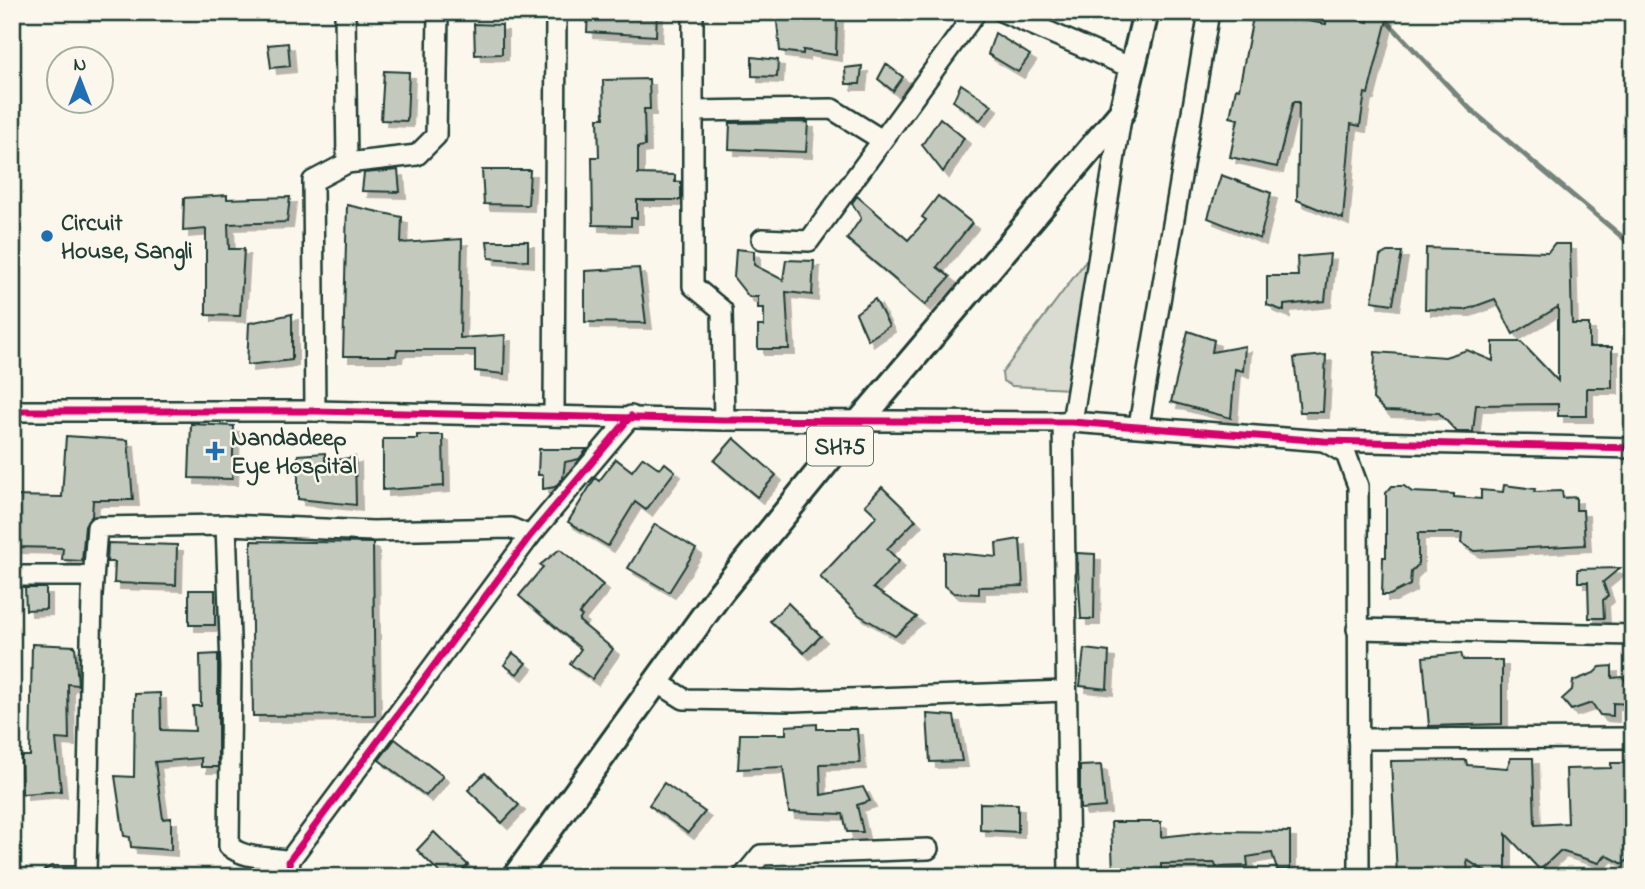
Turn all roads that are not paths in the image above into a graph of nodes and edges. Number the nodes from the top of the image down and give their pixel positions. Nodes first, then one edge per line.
1 (345, 12) edge
2 (438, 12) edge
3 (556, 12) edge
4 (693, 12) edge
5 (975, 12) edge
6 (1003, 12) edge
7 (1146, 12) edge
8 (1209, 12) edge
9 (1134, 69) junction
10 (693, 111) junction
11 (1122, 112) junction
12 (882, 140) junction
13 (346, 163) junction
14 (762, 239) dead end
15 (12, 411) edge
16 (315, 411) junction
17 (554, 415) junction
18 (631, 416) junction
19 (724, 420) junction
20 (860, 421) junction
21 (1067, 422) junction
22 (1139, 425) junction
23 (1324, 441) junction
24 (1633, 448) edge
25 (226, 525) junction
26 (530, 536) junction
27 (12, 576) edge
28 (93, 576) junction
29 (1357, 629) junction
30 (1633, 635) edge
31 (657, 682) junction
32 (1066, 691) junction
33 (1633, 737) edge
34 (1358, 739) junction
35 (928, 849) dead end
36 (290, 869) edge
37 (86, 876) edge
38 (53, 877) edge
39 (515, 877) edge
40 (743, 877) edge
41 (1069, 877) edge
42 (1359, 877) edge

1 - 13 street
2 - 13 street
3 - 17 street
4 - 10 street
5 - 12 street
6 - 9 street
7 - 9 main road, SH75
8 - 22 street
9 - 11 main road, SH75
10 - 12 street
10 - 19 street
11 - 20 main road, SH75
11 - 21 street
12 - 14 street
13 - 16 street
15 - 16 street
16 - 17 street
17 - 18 street
18 - 19 street
18 - 26 street
19 - 20 street
20 - 21 street
20 - 31 main road, SH75
21 - 22 street
21 - 32 street
22 - 23 street
23 - 24 street
23 - 29 street
25 - 26 street
25 - 28 street
25 - 36 street
26 - 36 street
27 - 28 street
28 - 37 street
29 - 30 street
29 - 34 street
31 - 32 street
31 - 39 main road, SH75
32 - 41 street
33 - 34 street
34 - 42 street
35 - 40 street
37 - 38 street

